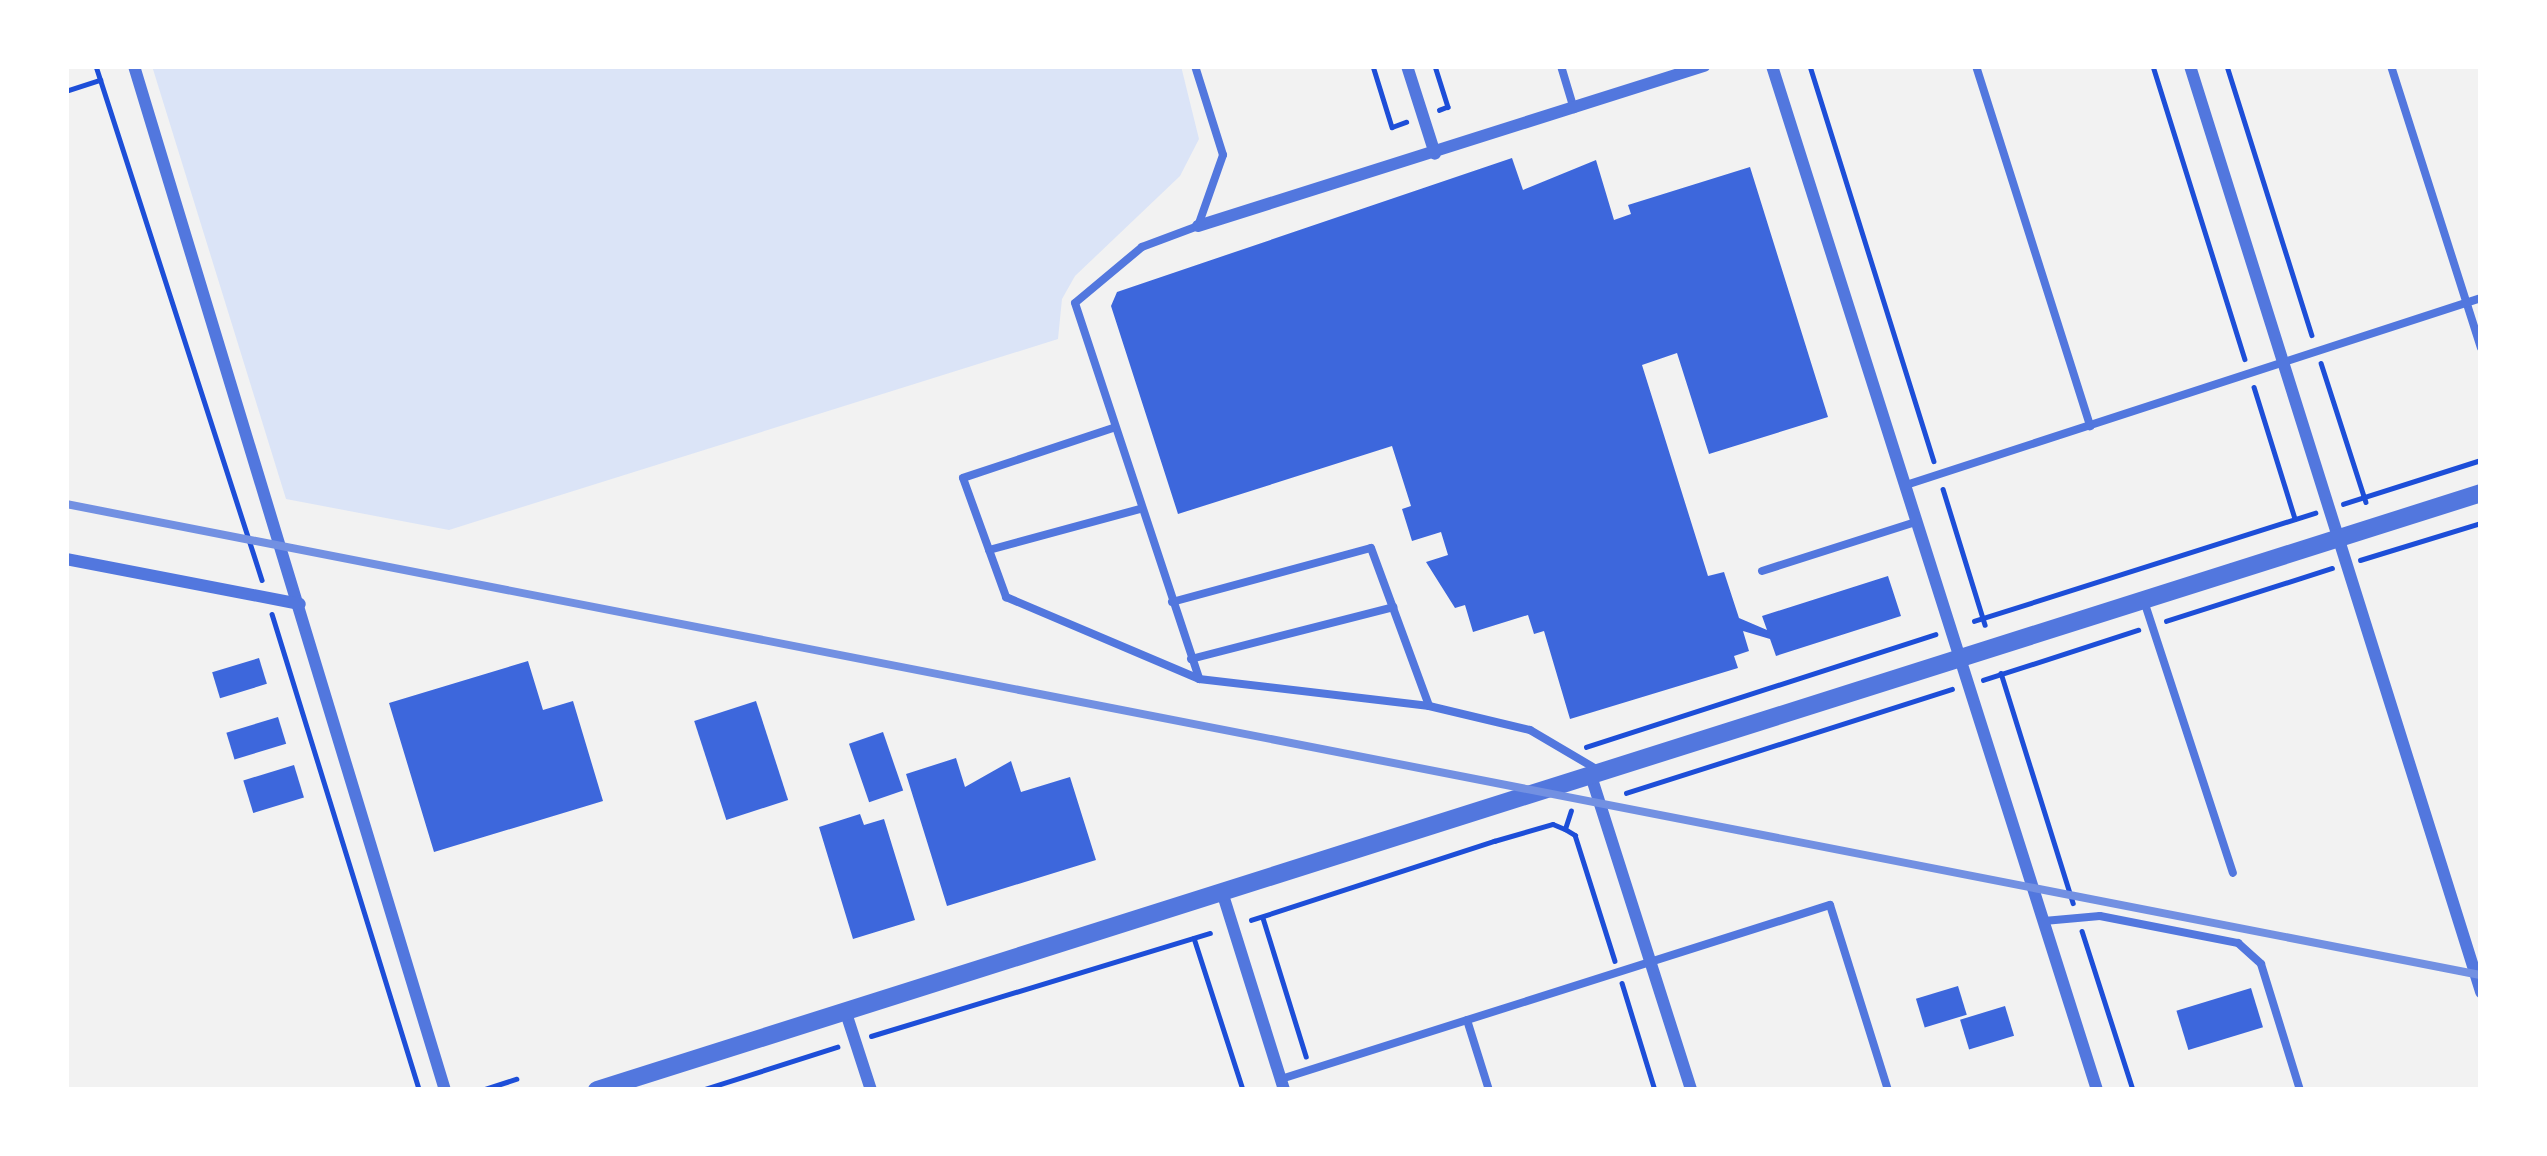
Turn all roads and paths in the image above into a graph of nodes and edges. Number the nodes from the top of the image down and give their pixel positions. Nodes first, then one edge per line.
1 (134, 66) edge
2 (1195, 66) edge
3 (1407, 66) edge
4 (1561, 66) edge
5 (1704, 66) edge
6 (1772, 66) edge
7 (1810, 66) edge
8 (1976, 66) edge
9 (2153, 66) edge
10 (2190, 66) edge
11 (2227, 66) edge
12 (2391, 66) edge
13 (100, 80) dead end
14 (66, 91) edge
15 (1574, 109) junction
16 (1435, 154) junction
17 (1198, 226) junction
18 (2481, 298) edge
19 (2466, 302) junction
20 (2481, 348) edge
21 (2317, 349) junction
22 (2283, 359) junction
23 (2249, 371) junction
24 (2090, 426) junction
25 (1113, 428) junction
26 (2481, 460) edge
27 (1938, 475) junction
28 (1906, 485) junction
29 (2481, 493) edge
30 (2365, 500) junction
31 (2330, 508) junction
32 (1141, 509) junction
33 (2295, 519) junction
34 (1918, 522) junction
35 (2481, 523) edge
36 (2340, 538) junction
37 (988, 550) junction
38 (66, 559) edge
39 (2348, 564) junction
40 (1762, 571) dead end
41 (2144, 599) junction
42 (1172, 602) junction
43 (299, 604) junction
44 (1393, 607) junction
45 (1974, 621) dead end
46 (1984, 621) junction
47 (2152, 626) junction
48 (1935, 634) dead end
49 (1960, 657) junction
50 (1191, 659) junction
51 (1997, 662) dead end
52 (2001, 675) junction
53 (1199, 679) junction
54 (1982, 680) dead end
55 (1952, 689) dead end
56 (1429, 706) junction
57 (1569, 753) junction
58 (1599, 777) junction
59 (1626, 793) dead end
60 (1571, 811) dead end
61 (2233, 873) dead end
62 (1223, 895) junction
63 (2077, 915) junction
64 (1263, 916) junction
65 (1249, 921) dead end
66 (2043, 921) junction
67 (1210, 933) dead end
68 (1194, 938) junction
69 (1650, 962) junction
70 (2481, 992) edge
71 (846, 1013) junction
72 (1467, 1020) junction
73 (855, 1041) junction
74 (1310, 1070) junction
75 (516, 1079) dead end
76 (1283, 1084) edge
77 (445, 1090) edge
78 (482, 1090) edge
79 (597, 1090) edge
80 (702, 1090) edge
81 (871, 1090) edge
82 (1243, 1090) edge
83 (1489, 1090) edge
84 (1691, 1090) edge
85 (1888, 1090) edge
86 (2097, 1090) edge
87 (2133, 1090) edge
88 (2300, 1090) edge

1 - 43 street
2 - 17 lane
3 - 16 street
4 - 15 lane
5 - 15 street
6 - 28 street
7 - 27 path
8 - 24 lane
9 - 23 path
10 - 22 street
11 - 21 path
12 - 19 lane
13 - 14 path
15 - 16 street
16 - 17 street
17 - 25 lane
18 - 19 lane
19 - 20 lane
19 - 21 lane
21 - 22 lane
21 - 30 path
22 - 23 lane
22 - 31 street
23 - 24 lane
23 - 33 path
24 - 27 lane
25 - 32 lane
25 - 37 lane
26 - 30 path
27 - 28 lane
27 - 46 path
28 - 34 street
29 - 36 street
30 - 31 path
31 - 33 path
31 - 36 street
32 - 37 lane
32 - 42 lane
33 - 46 path
34 - 40 lane
34 - 49 street
35 - 39 path
36 - 39 street
36 - 41 street
37 - 53 lane
38 - 43 street
39 - 47 path
39 - 70 street
41 - 47 lane
41 - 49 street
42 - 44 lane
42 - 50 lane
43 - 77 street
44 - 50 lane
44 - 56 lane
45 - 46 path
47 - 52 path
47 - 61 lane
48 - 57 path
49 - 58 street
49 - 66 street
50 - 53 lane
51 - 52 path
52 - 54 path
52 - 63 path
53 - 56 lane
55 - 59 path
56 - 57 lane
57 - 58 lane
58 - 62 street
58 - 69 street
60 - 64 path
62 - 71 street
62 - 76 street
63 - 66 lane
63 - 87 path
63 - 88 lane
64 - 65 path
64 - 74 path
66 - 86 street
67 - 68 path
68 - 73 path
68 - 82 path
69 - 72 lane
69 - 84 street
69 - 85 lane
71 - 73 street
71 - 79 street
72 - 74 lane
72 - 83 lane
73 - 80 path
73 - 81 street
74 - 76 lane
75 - 78 path

